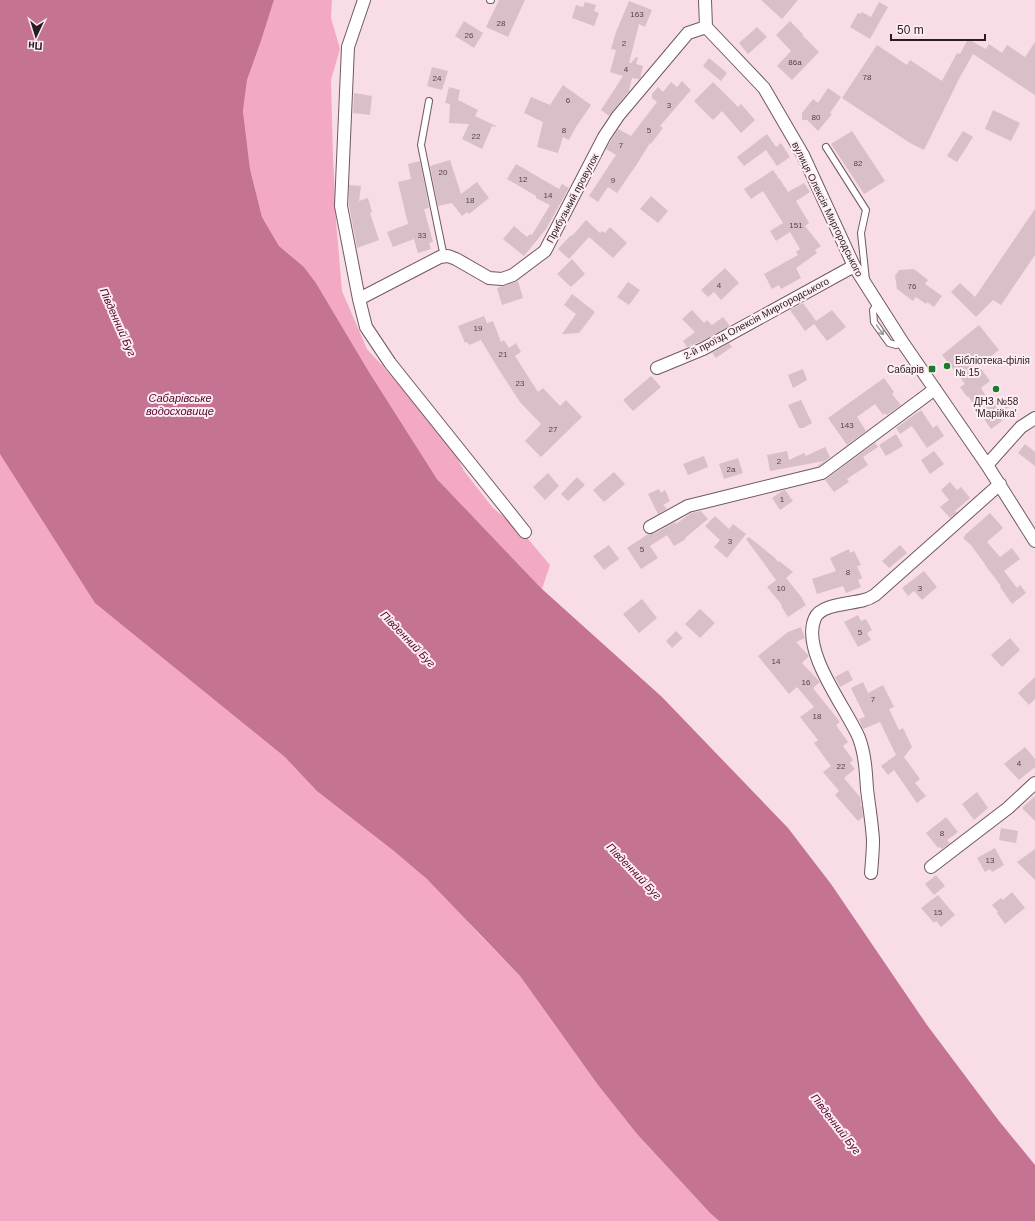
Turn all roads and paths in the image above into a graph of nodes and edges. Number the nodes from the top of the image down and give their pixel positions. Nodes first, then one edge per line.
1 (364, 0) edge
2 (705, 0) edge
3 (706, 27) junction
4 (429, 101) dead end
5 (826, 147) dead end
6 (444, 257) junction
7 (854, 266) junction
8 (866, 285) junction
9 (359, 299) junction
10 (657, 368) dead end
11 (935, 389) junction
12 (1035, 418) edge
13 (987, 465) junction
14 (1000, 484) junction
15 (650, 527) dead end
16 (525, 532) dead end
17 (1035, 541) edge
18 (1035, 783) edge
19 (931, 867) dead end
20 (871, 873) dead end

1 - 9 street
2 - 3 street
3 - 6 street, Прибузький провулок
3 - 7 street, вулиця Олексія Миргородського
4 - 6 lane
5 - 8 lane
6 - 9 street
7 - 8 street, вулиця Олексія Миргородського
7 - 10 street, 2-й проїзд Олексія Миргородського
8 - 11 street, вулиця Олексія Миргородського
9 - 16 street
11 - 13 street, вулиця Олексія Миргородського
11 - 15 street
12 - 13 street
13 - 14 street, вулиця Олексія Миргородського
14 - 17 street, вулиця Олексія Миргородського
14 - 20 street
18 - 19 street

